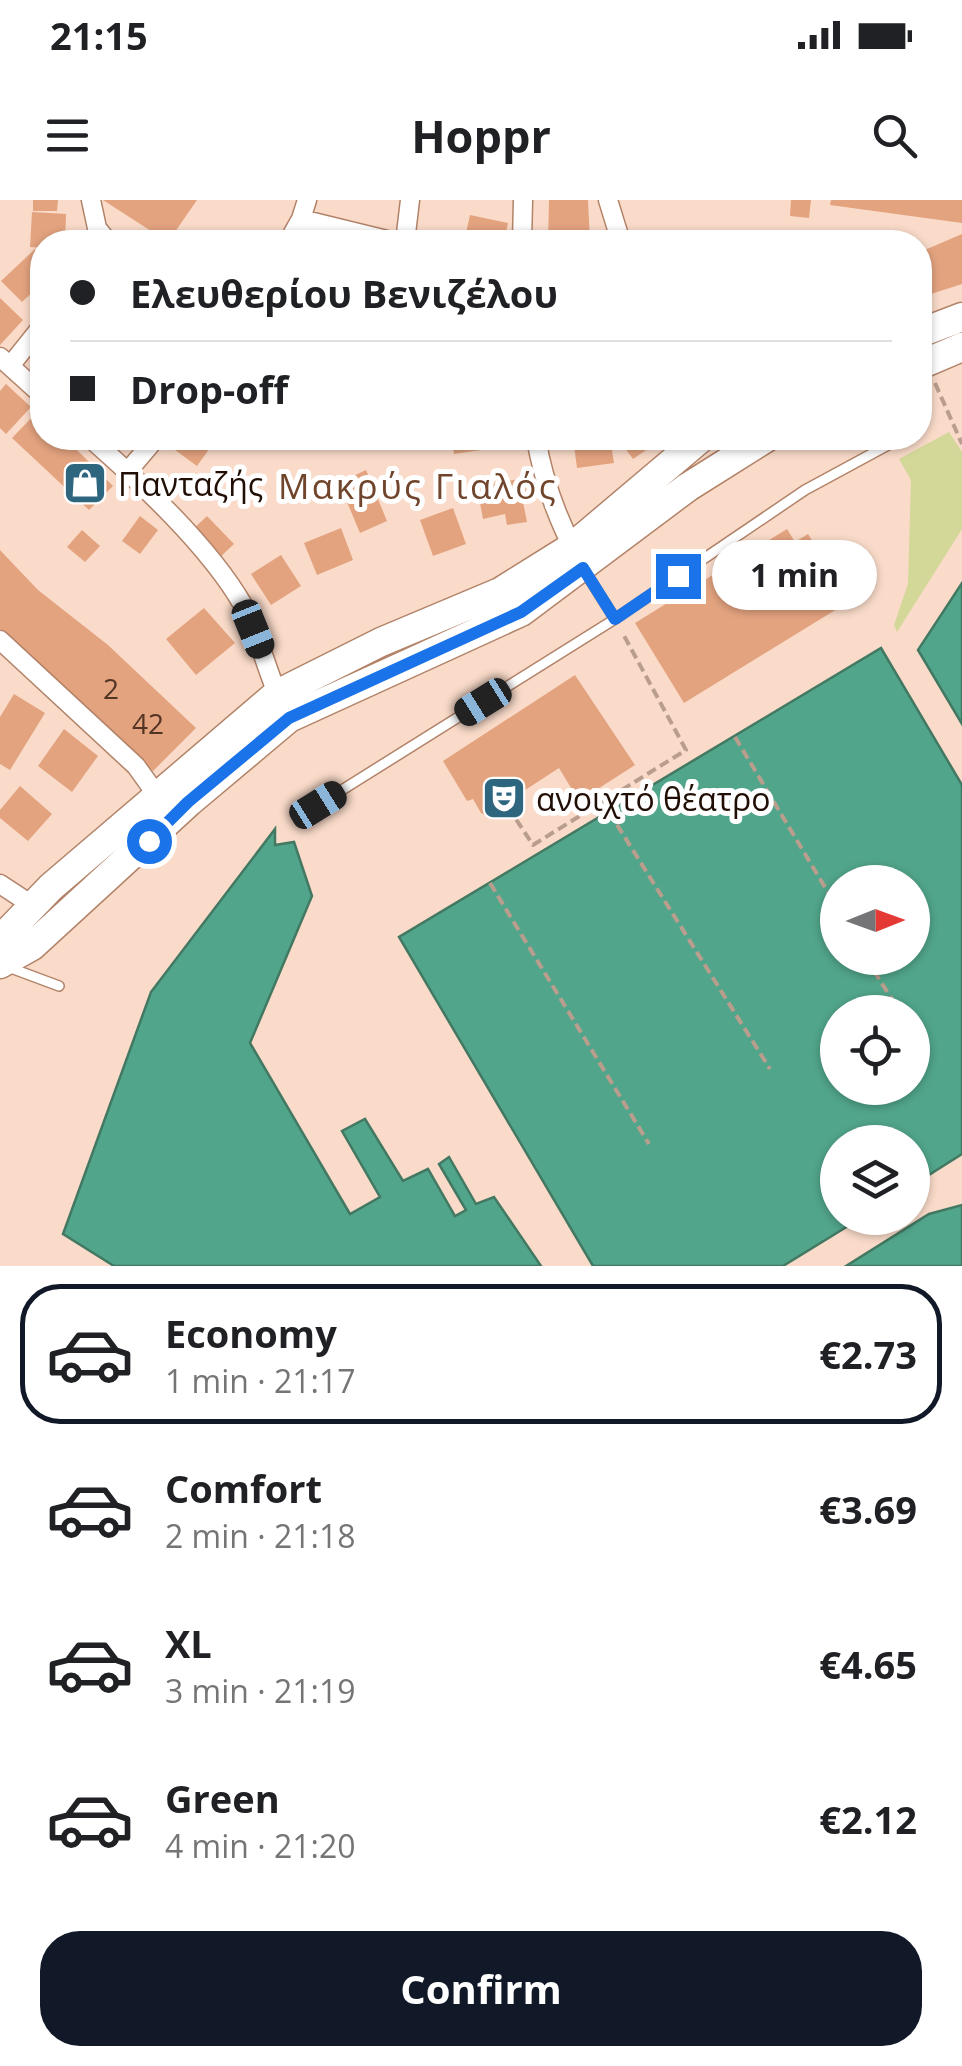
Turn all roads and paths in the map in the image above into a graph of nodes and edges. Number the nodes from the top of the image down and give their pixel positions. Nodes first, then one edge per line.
1 (92, 200) edge
2 (307, 200) edge
3 (410, 200) edge
4 (523, 200) edge
5 (608, 200) edge
6 (301, 220) junction
7 (98, 230) edge
8 (295, 230) edge
9 (344, 230) edge
10 (406, 230) edge
11 (522, 230) edge
12 (618, 230) edge
13 (962, 317) edge
14 (932, 328) edge
15 (30, 337) edge
16 (962, 347) edge
17 (5, 361) edge
18 (932, 368) edge
19 (30, 384) edge
20 (932, 384) edge
21 (962, 444) edge
22 (104, 450) edge
23 (146, 450) edge
24 (538, 450) edge
25 (678, 450) edge
26 (747, 450) edge
27 (878, 450) edge
28 (128, 471) junction
29 (578, 557) junction
30 (615, 619) junction
31 (0, 640) edge
32 (283, 706) junction
33 (734, 737) dead end
34 (154, 801) junction
35 (318, 805) dead end
36 (508, 807) dead end
37 (609, 812) dead end
38 (149, 841) junction
39 (820, 879) edge
40 (490, 882) dead end
41 (0, 884) edge
42 (32, 905) junction
43 (1, 956) edge
44 (59, 986) dead end
45 (770, 1069) dead end
46 (649, 1144) dead end

1 - 7 street
2 - 6 street
3 - 10 street
4 - 11 street
5 - 12 street
6 - 8 street
6 - 9 street
13 - 14 main road
15 - 17 street
16 - 18 main road
17 - 19 street
20 - 21 path
22 - 28 street
23 - 28 street
24 - 29 street
25 - 29 main road
26 - 29 main road
27 - 30 lane
28 - 32 street
29 - 30 lane
29 - 32 main road
30 - 35 lane
30 - 36 path
31 - 34 street
32 - 34 main road
32 - 38 main road
33 - 39 path
34 - 38 street
34 - 42 main road
37 - 45 path
38 - 43 main road
40 - 46 path
41 - 42 street
42 - 43 main road
43 - 44 lane

